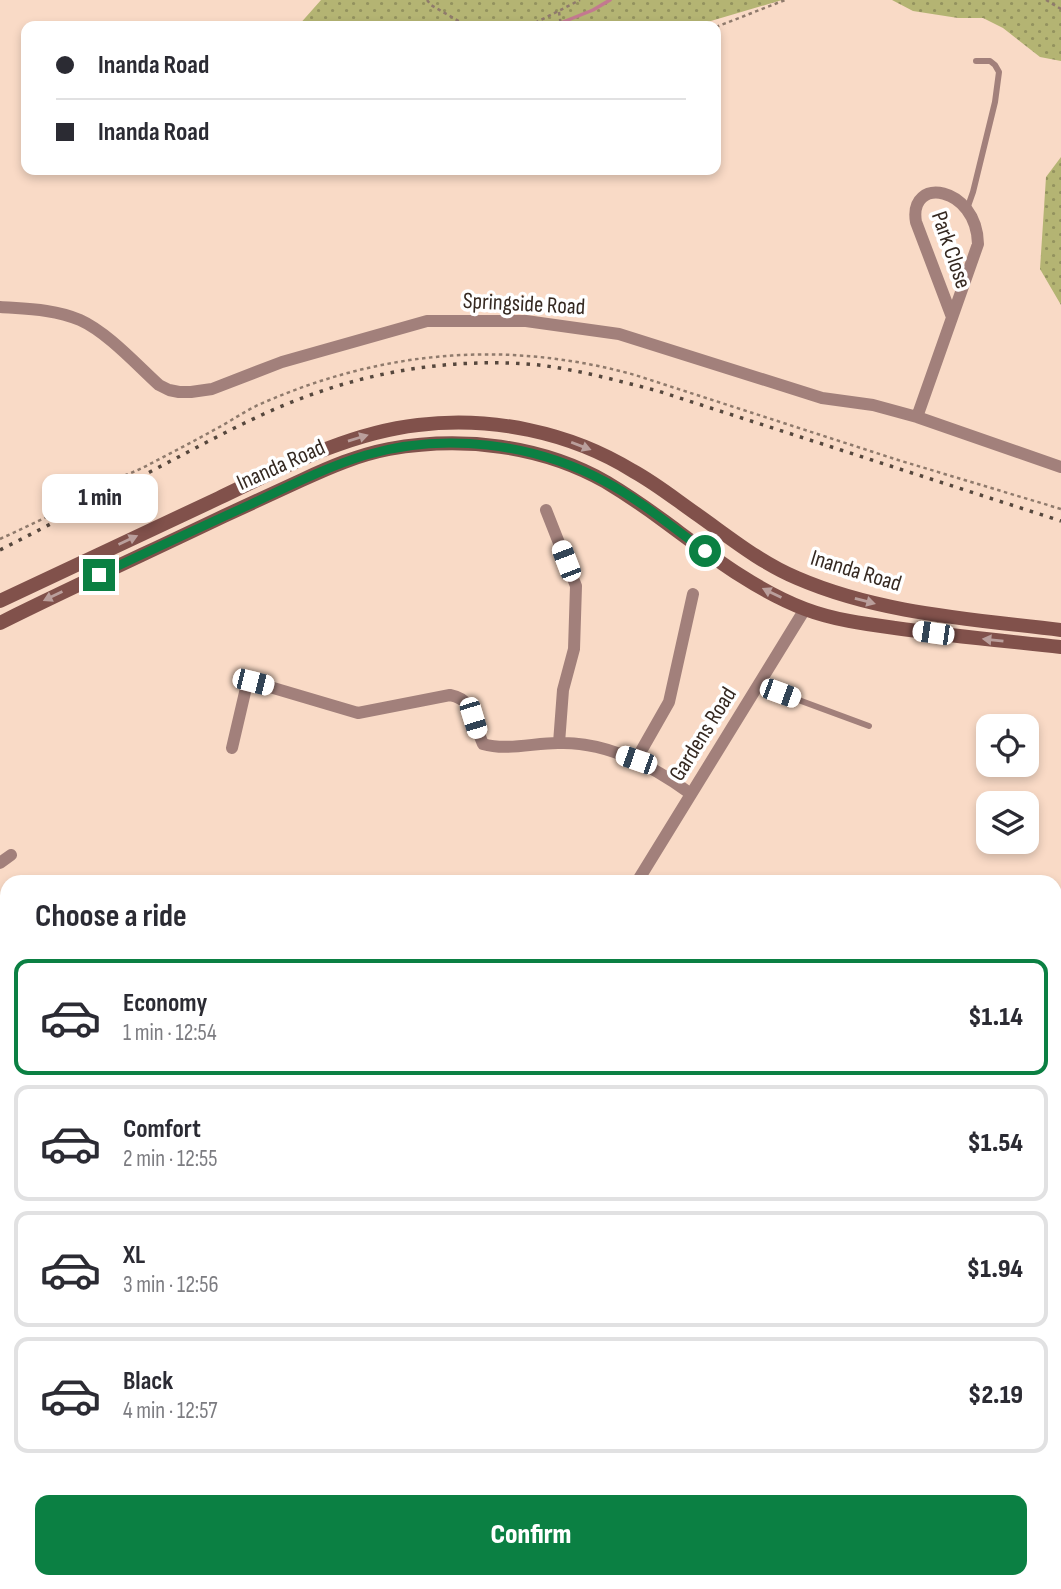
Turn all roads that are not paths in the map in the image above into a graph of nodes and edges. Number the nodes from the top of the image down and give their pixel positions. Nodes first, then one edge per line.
1 (976, 61) dead end
2 (967, 209) junction
3 (0, 307) edge
4 (952, 317) junction
5 (917, 417) junction
6 (1061, 467) edge
7 (546, 510) dead end
8 (693, 594) dead end
9 (0, 601) edge
10 (805, 609) junction
11 (0, 623) edge
12 (1061, 630) edge
13 (1061, 647) edge
14 (758, 685) junction
15 (869, 726) dead end
16 (559, 743) junction
17 (232, 748) dead end
18 (636, 760) junction
19 (691, 794) junction
20 (641, 875) edge

1 - 2 lane
2 - 4 street, Park Close
2 - 4 street, Park Close
3 - 5 street, Springside Road
4 - 5 street, Park Close
5 - 6 street, Springside Road
7 - 16 street
8 - 18 street
9 -> 12 main road, Inanda Road
10 -> 11 main road, Inanda Road
13 -> 10 main road, Inanda Road
10 - 14 street, Gardens Road
14 - 15 lane
14 - 19 street, Gardens Road
16 - 17 street
16 - 18 street
18 - 19 street
19 - 20 street, Gardens Road

